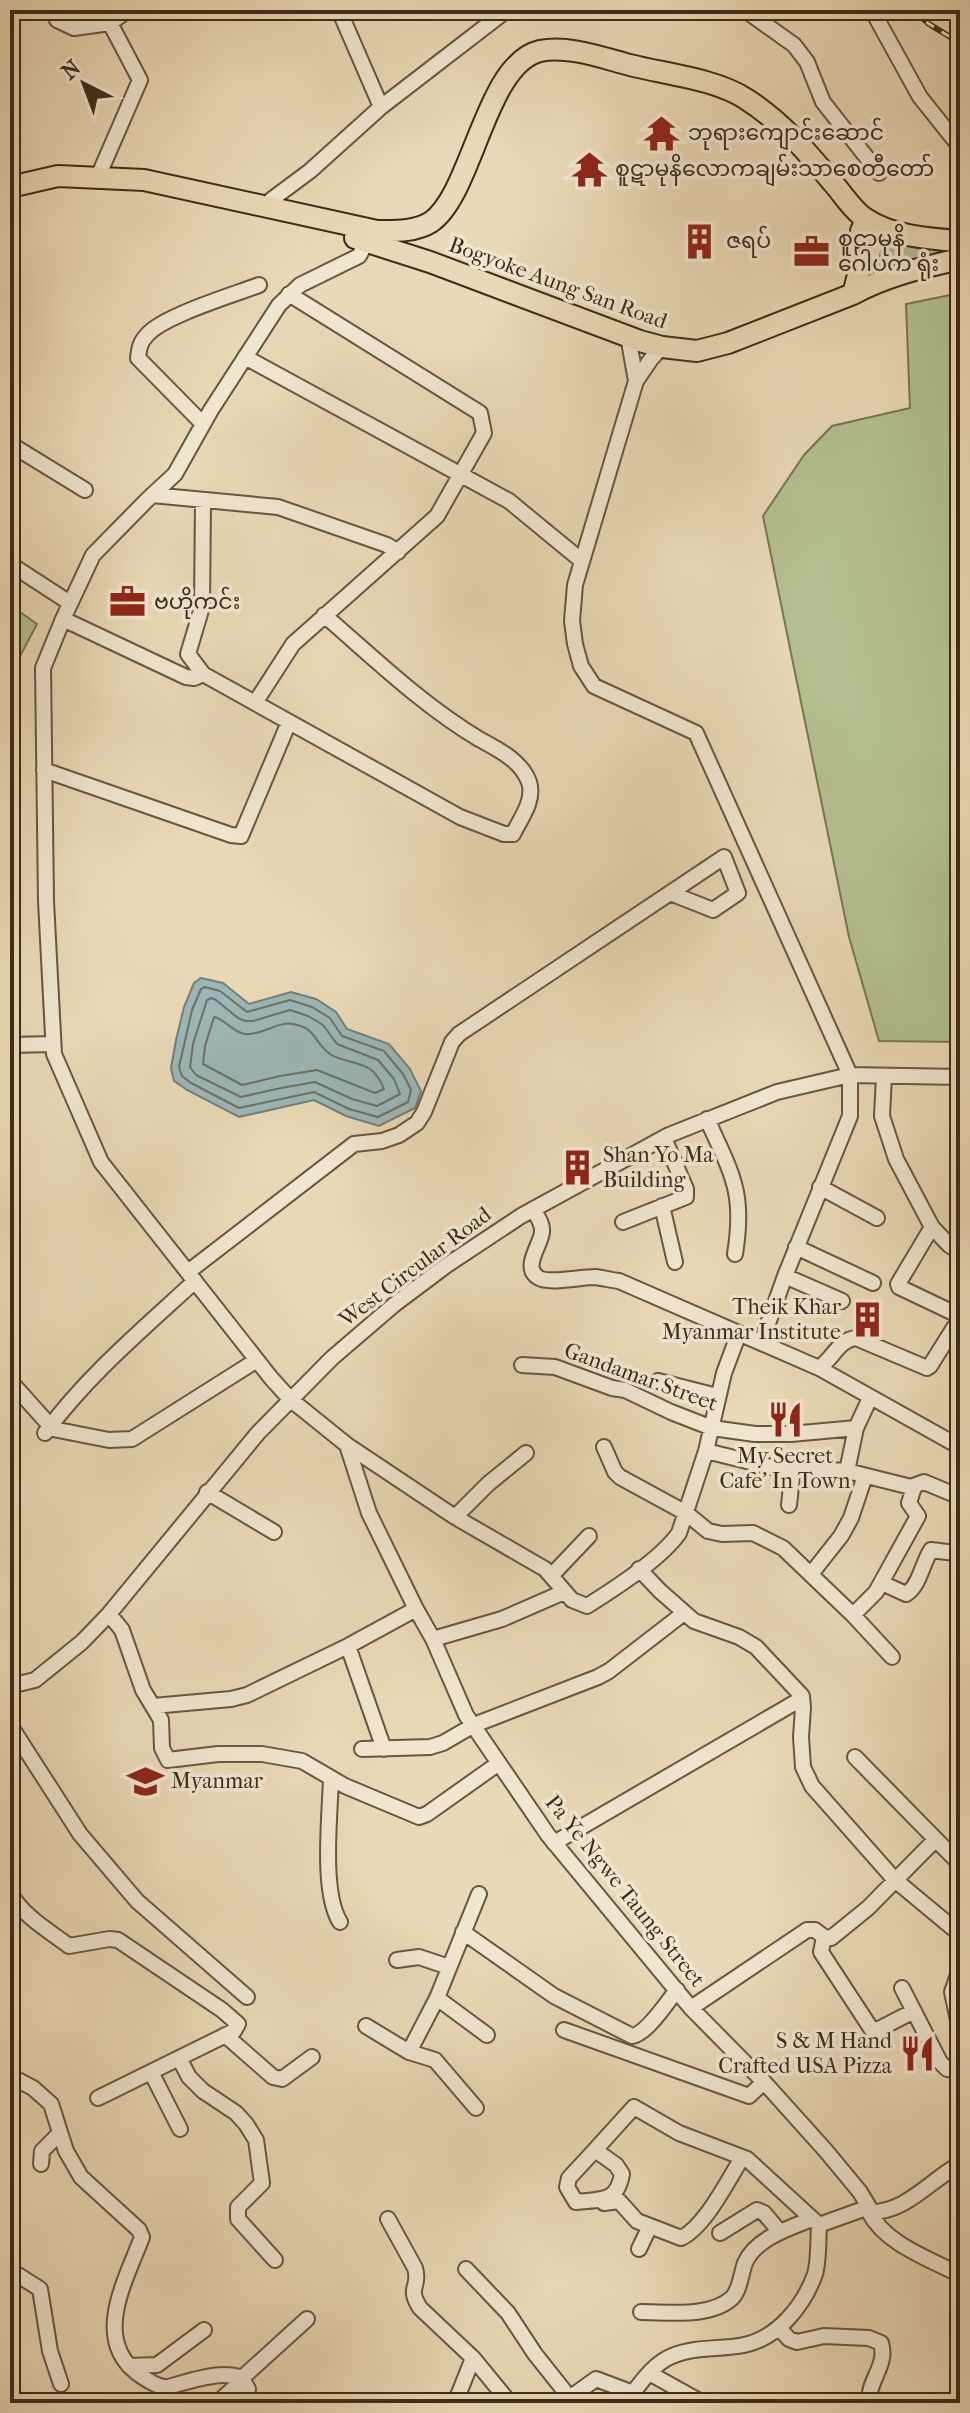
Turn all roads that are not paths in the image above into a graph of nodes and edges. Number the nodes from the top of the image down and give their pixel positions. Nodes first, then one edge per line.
1 (128, 10) edge
2 (339, 10) edge
3 (507, 10) edge
4 (745, 10) edge
5 (872, 10) edge
6 (57, 20) dead end
7 (110, 23) junction
8 (381, 107) junction
9 (960, 147) edge
10 (879, 173) dead end
11 (97, 179) junction
12 (10, 187) edge
13 (10, 200) edge
14 (262, 205) junction
15 (866, 220) junction
16 (428, 224) junction
17 (367, 241) junction
18 (960, 241) edge
19 (960, 259) edge
20 (430, 262) junction
21 (259, 285) dead end
22 (289, 294) junction
23 (853, 294) junction
24 (628, 336) junction
25 (662, 347) junction
26 (245, 357) junction
27 (636, 381) junction
28 (203, 424) junction
29 (10, 444) edge
30 (460, 472) junction
31 (85, 490) dead end
32 (152, 495) junction
33 (203, 501) junction
34 (398, 552) junction
35 (582, 561) junction
36 (10, 564) edge
37 (70, 603) junction
38 (324, 615) junction
39 (63, 619) junction
40 (203, 674) junction
41 (255, 703) junction
42 (289, 722) junction
43 (44, 770) junction
44 (670, 893) junction
45 (53, 1044) junction
46 (10, 1045) edge
47 (850, 1075) junction
48 (884, 1076) junction
49 (960, 1077) edge
50 (707, 1119) junction
51 (664, 1138) junction
52 (820, 1187) junction
53 (662, 1206) junction
54 (533, 1209) junction
55 (877, 1218) dead end
56 (623, 1222) dead end
57 (932, 1227) junction
58 (796, 1247) junction
59 (960, 1252) edge
60 (735, 1254) dead end
61 (675, 1262) dead end
62 (191, 1276) junction
63 (785, 1276) junction
64 (873, 1283) dead end
65 (842, 1301) dead end
66 (960, 1317) edge
67 (739, 1333) junction
68 (761, 1343) junction
69 (257, 1360) junction
70 (522, 1365) dead end
71 (819, 1368) junction
72 (10, 1381) edge
73 (658, 1381) dead end
74 (717, 1396) junction
75 (870, 1398) junction
76 (290, 1399) junction
77 (712, 1428) junction
78 (856, 1428) junction
79 (47, 1430) junction
80 (347, 1445) junction
81 (604, 1447) dead end
82 (960, 1447) edge
83 (706, 1451) junction
84 (526, 1453) dead end
85 (793, 1468) junction
86 (847, 1471) junction
87 (865, 1476) junction
88 (914, 1487) junction
89 (207, 1492) junction
90 (960, 1497) edge
91 (789, 1505) dead end
92 (686, 1513) junction
93 (455, 1517) junction
94 (274, 1532) dead end
95 (589, 1536) dead end
96 (960, 1551) edge
97 (639, 1569) junction
98 (811, 1574) junction
99 (551, 1576) junction
100 (882, 1583) junction
101 (564, 1592) junction
102 (416, 1609) junction
103 (684, 1613) junction
104 (109, 1614) junction
105 (853, 1615) junction
106 (433, 1639) junction
107 (348, 1646) junction
108 (892, 1657) dead end
109 (10, 1687) edge
110 (801, 1699) junction
111 (153, 1706) junction
112 (10, 1725) edge
113 (474, 1725) junction
114 (362, 1749) dead end
115 (384, 1749) junction
116 (855, 1757) dead end
117 (499, 1763) junction
118 (331, 1778) junction
119 (935, 1840) junction
120 (554, 1843) junction
121 (960, 1864) edge
122 (895, 1880) junction
123 (10, 1893) edge
124 (479, 1894) dead end
125 (340, 1922) dead end
126 (463, 1932) junction
127 (960, 1934) edge
128 (824, 1937) junction
129 (397, 1960) dead end
130 (449, 1967) junction
131 (960, 1969) edge
132 (902, 1988) dead end
133 (677, 1990) junction
134 (247, 1997) dead end
135 (437, 1998) junction
136 (691, 2008) junction
137 (914, 2011) junction
138 (366, 2026) dead end
139 (564, 2030) dead end
140 (960, 2030) edge
141 (225, 2035) junction
142 (487, 2035) dead end
143 (409, 2052) junction
144 (312, 2057) dead end
145 (179, 2058) junction
146 (960, 2070) edge
147 (151, 2072) junction
148 (10, 2076) edge
149 (764, 2082) junction
150 (98, 2098) dead end
151 (476, 2108) dead end
152 (180, 2129) dead end
153 (60, 2133) junction
154 (595, 2150) dead end
155 (742, 2158) junction
156 (41, 2164) dead end
157 (960, 2164) edge
158 (583, 2207) dead end
159 (869, 2210) junction
160 (388, 2219) dead end
161 (815, 2222) junction
162 (650, 2226) junction
163 (780, 2232) junction
164 (720, 2233) dead end
165 (639, 2249) dead end
166 (275, 2260) dead end
167 (466, 2269) dead end
168 (10, 2270) edge
169 (960, 2275) edge
170 (641, 2312) dead end
171 (307, 2319) dead end
172 (779, 2328) junction
173 (204, 2330) dead end
174 (473, 2358) junction
175 (128, 2366) junction
176 (649, 2373) junction
177 (243, 2379) junction
178 (61, 2384) dead end
179 (566, 2400) edge
180 (633, 2400) edge
181 (217, 2403) edge
182 (245, 2403) edge
183 (455, 2403) edge
184 (510, 2403) edge
185 (703, 2403) edge
186 (869, 2403) edge

1 - 7 street
2 - 8 street
3 - 8 street
4 - 10 street
5 - 9 street
6 - 7 street
7 - 11 street
8 - 14 street
11 - 12 highway, Bogyoke Aung San Road
11 - 14 highway, Bogyoke Aung San Road
13 - 17 highway, Bogyoke Aung San Road
14 - 16 highway, Bogyoke Aung San Road
15 - 16 highway, Bogyoke Aung San Road
15 - 18 highway
15 - 23 highway
16 - 20 highway
17 - 20 highway, Bogyoke Aung San Road
17 - 22 street
19 - 23 highway, Bogyoke Aung San Road
20 - 24 highway, Bogyoke Aung San Road
21 - 28 street
22 - 26 street
22 - 30 street
23 - 25 highway, Bogyoke Aung San Road
24 - 25 highway, Bogyoke Aung San Road
24 - 27 street
25 - 27 street
26 - 28 street
26 - 30 street
27 - 35 street
28 - 32 street
29 - 31 street
30 - 34 street
30 - 35 street
32 - 33 street
32 - 37 street
33 - 34 street
33 - 40 street
34 - 38 street
35 - 47 street
36 - 37 street
37 - 39 street
38 - 41 street
38 - 42 street
39 - 40 street
39 - 43 street
40 - 41 street
41 - 42 street
42 - 43 street
43 - 45 street
44 - 44 street
44 - 62 street
45 - 46 street
45 - 62 street
47 - 48 street, West Circular Road
47 - 50 street, West Circular Road
47 - 52 street
48 - 49 street, West Circular Road
48 - 57 street
50 - 51 street, West Circular Road
50 - 60 street
51 - 53 street
51 - 54 street, West Circular Road
52 - 55 street
52 - 58 street
53 - 56 street
53 - 61 street
54 - 67 street
54 - 76 street, West Circular Road
57 - 59 street
57 - 66 street
58 - 63 street
58 - 64 street
62 - 69 street
62 - 79 street
63 - 65 street
63 - 68 street
66 - 71 street
67 - 68 street
67 - 74 street
68 - 71 street
69 - 76 street
69 - 79 street
70 - 77 street, Gandamar Street
71 - 75 street
72 - 79 street
73 - 74 street
74 - 77 street
75 - 78 street
75 - 82 street
76 - 80 street
76 - 89 street, West Circular Road
77 - 78 street, Gandamar Street
77 - 83 street
78 - 86 street
80 - 93 street
80 - 102 street, Pa Ye Ngwe Taung Street
81 - 92 street
83 - 85 street
83 - 92 street
84 - 93 street
85 - 86 street
85 - 91 street
86 - 87 street
87 - 88 street
87 - 98 street
88 - 90 street
88 - 100 street
89 - 94 street
89 - 104 street, West Circular Road
92 - 97 street
92 - 98 street
93 - 99 street
95 - 99 street
96 - 100 street
97 - 101 street
97 - 103 street
98 - 105 street
99 - 101 street
100 - 105 street
101 - 106 street
102 - 106 street, Pa Ye Ngwe Taung Street
102 - 107 street
103 - 110 street
103 - 113 street
104 - 109 street, West Circular Road
104 - 111 street
105 - 108 street
106 - 113 street, Pa Ye Ngwe Taung Street
107 - 111 street
107 - 115 street
110 - 120 street
110 - 122 street
111 - 118 street
112 - 134 street
113 - 115 street
113 - 117 street, Pa Ye Ngwe Taung Street
114 - 115 street
116 - 119 street
117 - 118 street
117 - 120 street, Pa Ye Ngwe Taung Street
118 - 125 street
119 - 121 street
119 - 122 street
120 - 133 street, Pa Ye Ngwe Taung Street
122 - 127 street
122 - 128 street
123 - 141 street
124 - 126 street
126 - 130 street
126 - 133 street
128 - 136 street
128 - 137 street
129 - 130 street
130 - 135 street
131 - 140 street
132 - 137 street
133 - 136 street, Pa Ye Ngwe Taung Street
135 - 142 street
135 - 143 street
136 - 149 street, Pa Ye Ngwe Taung Street
137 - 146 street
138 - 143 street
139 - 149 street
141 - 144 street
141 - 145 street
143 - 151 street
145 - 147 street
145 - 166 street
147 - 150 street
147 - 152 street
148 - 153 street
149 - 159 street, Pa Ye Ngwe Taung Street
153 - 156 street
153 - 175 street
154 - 155 street
155 - 161 street
155 - 162 street
157 - 159 street
158 - 162 street
159 - 161 street
159 - 169 street, Pa Ye Ngwe Taung Street
160 - 174 street
161 - 163 street
161 - 172 street
162 - 165 street
163 - 164 street
163 - 170 street
167 - 179 street
168 - 178 street
171 - 177 street
172 - 176 street
172 - 186 street
173 - 175 street
174 - 183 street
174 - 184 street
175 - 177 street
176 - 180 street
176 - 185 street
177 - 181 street
177 - 182 street
179 - 180 street

